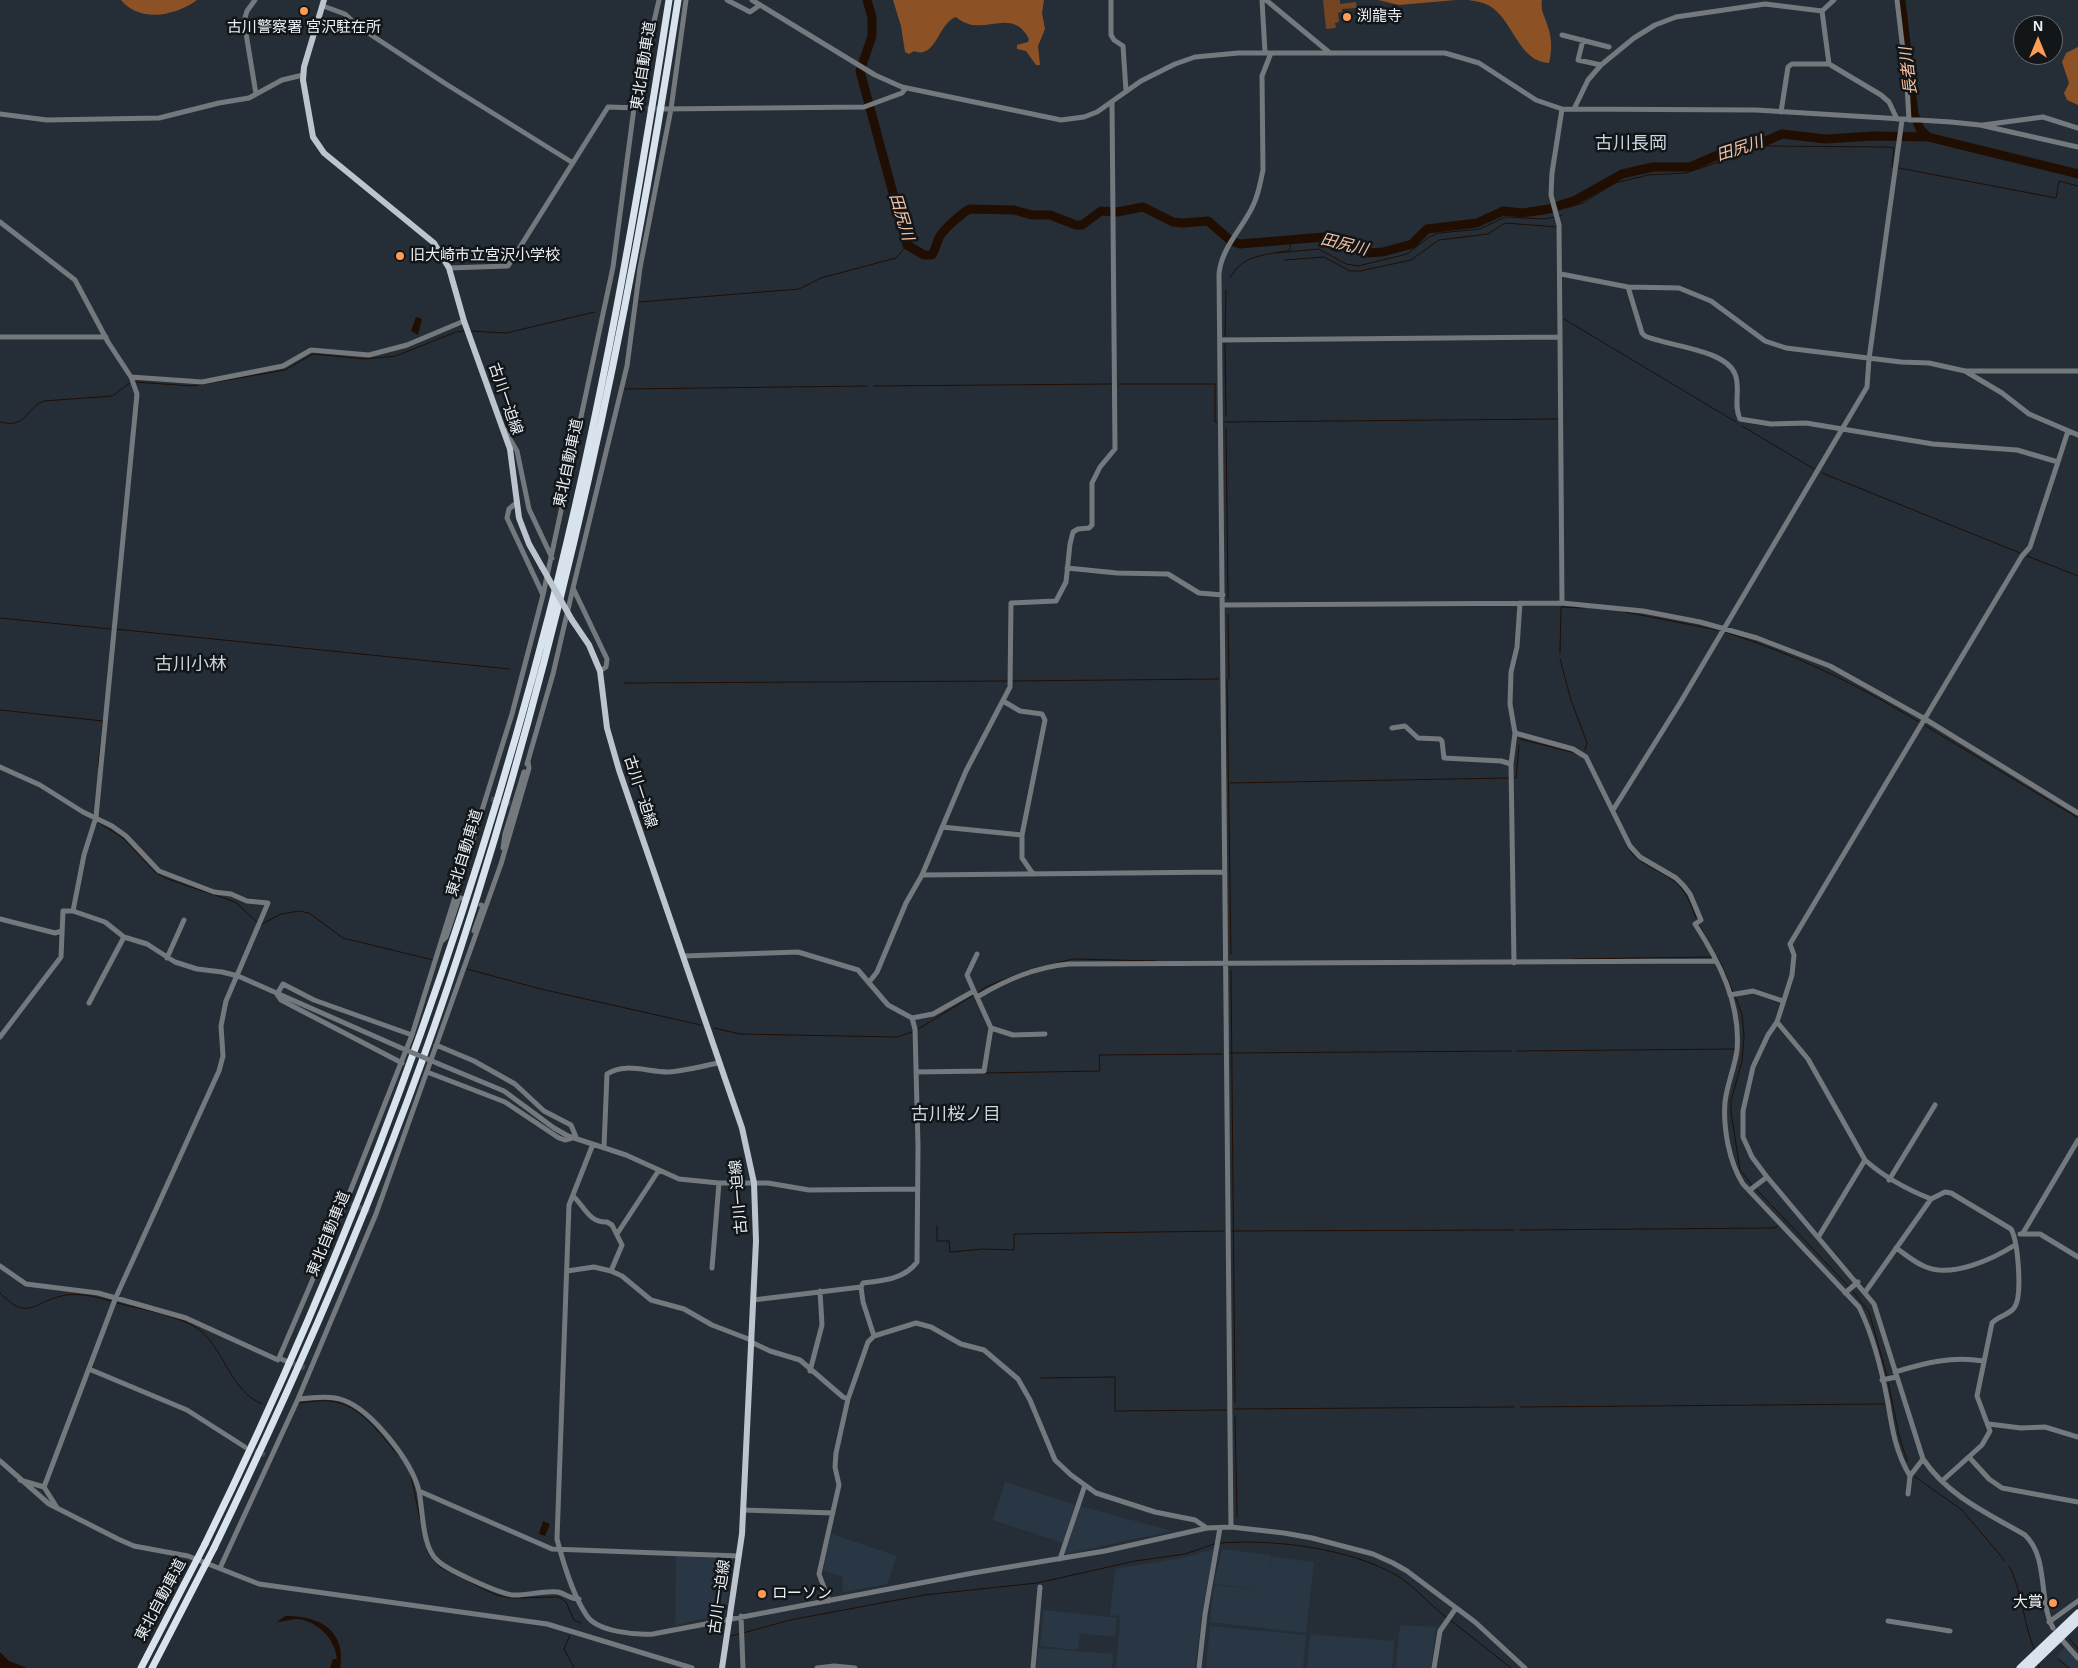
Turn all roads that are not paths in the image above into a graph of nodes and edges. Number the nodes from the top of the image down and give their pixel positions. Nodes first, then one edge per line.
1 (255, 0) edge
2 (659, 0) edge
3 (668, 0) edge
4 (678, 0) edge
5 (686, 0) edge
6 (727, 0) edge
7 (752, 0) edge
8 (1111, 0) edge
9 (1262, 0) edge
10 (1266, 0) edge
11 (1746, 0) edge
12 (1823, 0) edge
13 (1834, 0) edge
14 (1897, 0) edge
15 (322, 2) edge
16 (1773, 2) edge
17 (760, 5) junction
18 (1747, 7) junction
19 (1822, 10) junction
20 (1562, 35) dead end
21 (1583, 40) junction
22 (1608, 47) dead end
23 (1265, 52) junction
24 (1271, 52) junction
25 (1331, 54) junction
26 (1829, 64) junction
27 (1601, 65) junction
28 (303, 75) junction
29 (906, 88) junction
30 (1126, 91) junction
31 (256, 94) junction
32 (1112, 103) junction
33 (637, 108) junction
34 (663, 109) tunnel mouth
35 (671, 109) junction
36 (1562, 109) junction
37 (1574, 109) junction
38 (1781, 112) junction
39 (0, 114) edge
40 (1905, 120) junction
41 (1980, 125) junction
42 (2078, 128) edge
43 (2078, 147) edge
44 (573, 163) junction
45 (0, 222) edge
46 (449, 268) junction
47 (1561, 274) junction
48 (1628, 287) junction
49 (464, 320) junction
50 (0, 337) edge
51 (106, 337) junction
52 (1560, 337) junction
53 (1220, 340) junction
54 (1869, 359) junction
55 (1965, 371) junction
56 (2078, 371) edge
57 (132, 381) junction
58 (502, 426) junction
59 (1844, 429) junction
60 (2068, 430) junction
61 (2078, 435) edge
62 (2058, 462) junction
63 (515, 504) junction
64 (552, 558) junction
65 (1067, 568) junction
66 (573, 588) junction
67 (1224, 595) junction
68 (543, 596) junction
69 (1520, 603) junction
70 (1562, 603) junction
71 (1224, 605) junction
72 (1724, 628) junction
73 (600, 671) junction
74 (1003, 701) junction
75 (1925, 719) junction
76 (1392, 728) dead end
77 (1515, 733) junction
78 (498, 758) junction
79 (528, 761) junction
80 (1511, 764) junction
81 (0, 767) edge
82 (1613, 810) junction
83 (2078, 813) edge
84 (95, 820) junction
85 (942, 827) junction
86 (1022, 835) junction
87 (473, 838) junction
88 (501, 864) junction
89 (1225, 872) junction
90 (1033, 874) junction
91 (922, 875) junction
92 (461, 898) dead end
93 (480, 905) dead end
94 (73, 911) junction
95 (0, 919) edge
96 (184, 920) dead end
97 (62, 931) junction
98 (124, 937) junction
99 (441, 942) junction
100 (471, 951) junction
101 (977, 954) dead end
102 (684, 956) junction
103 (167, 958) junction
104 (1514, 961) junction
105 (1715, 961) junction
106 (1226, 965) junction
107 (238, 976) junction
108 (870, 981) junction
109 (278, 994) junction
110 (976, 994) junction
111 (1730, 995) junction
112 (1783, 1001) junction
113 (89, 1003) dead end
114 (912, 1018) junction
115 (1777, 1022) junction
116 (991, 1028) junction
117 (1045, 1034) dead end
118 (412, 1035) junction
119 (0, 1038) edge
120 (436, 1045) junction
121 (402, 1062) junction
122 (719, 1063) junction
123 (427, 1072) junction
124 (916, 1072) junction
125 (1935, 1105) dead end
126 (576, 1137) junction
127 (2078, 1140) edge
128 (593, 1144) junction
129 (604, 1147) junction
130 (1865, 1160) junction
131 (659, 1170) junction
132 (1767, 1177) junction
133 (1890, 1180) junction
134 (719, 1183) junction
135 (754, 1183) junction
136 (918, 1189) junction
137 (1750, 1190) junction
138 (573, 1196) junction
139 (1931, 1199) junction
140 (617, 1234) junction
141 (2015, 1234) junction
142 (2022, 1234) junction
143 (1819, 1236) junction
144 (2015, 1245) junction
145 (1896, 1248) junction
146 (2078, 1257) edge
147 (0, 1266) edge
148 (712, 1268) dead end
149 (567, 1271) junction
150 (612, 1271) junction
151 (1858, 1282) junction
152 (861, 1287) junction
153 (820, 1291) junction
154 (1866, 1291) junction
155 (1845, 1293) junction
156 (116, 1298) junction
157 (753, 1300) junction
158 (874, 1336) junction
159 (751, 1341) junction
160 (279, 1358) junction
161 (286, 1361) tunnel mouth
162 (1983, 1361) junction
163 (89, 1369) junction
164 (810, 1370) junction
165 (1895, 1375) junction
166 (1882, 1380) junction
167 (298, 1399) junction
168 (848, 1399) junction
169 (1989, 1424) junction
170 (2078, 1437) edge
171 (245, 1447) tunnel mouth
172 (266, 1455) tunnel mouth
173 (1969, 1456) junction
174 (272, 1458) junction
175 (1923, 1460) junction
176 (0, 1461) edge
177 (1910, 1476) junction
178 (19, 1480) junction
179 (1942, 1481) junction
180 (1085, 1485) junction
181 (44, 1487) junction
182 (418, 1491) junction
183 (1908, 1494) dead end
184 (2078, 1502) edge
185 (57, 1507) junction
186 (743, 1510) junction
187 (833, 1513) junction
188 (1231, 1527) junction
189 (1207, 1528) junction
190 (1220, 1528) junction
191 (560, 1550) junction
192 (739, 1556) junction
193 (1060, 1559) junction
194 (220, 1568) junction
195 (1040, 1587) dead end
196 (579, 1599) junction
197 (829, 1601) junction
198 (2078, 1601) edge
199 (1456, 1608) junction
200 (2078, 1613) edge
201 (741, 1616) junction
202 (731, 1618) junction
203 (2078, 1620) edge
204 (1888, 1621) dead end
205 (2049, 1622) junction
206 (2052, 1628) dead end
207 (1950, 1631) dead end
208 (2062, 1640) dead end
209 (2041, 1650) junction
210 (2078, 1658) edge
211 (141, 1668) edge
212 (152, 1668) edge
213 (692, 1668) edge
214 (722, 1668) edge
215 (743, 1668) edge
216 (817, 1668) edge
217 (855, 1668) edge
218 (1033, 1668) edge
219 (1199, 1668) edge
220 (1434, 1668) edge
221 (1525, 1668) edge
222 (2020, 1668) edge
223 (2028, 1668) edge

1 - 31 street
2 - 33 street
3 - 211 highway, 東北自動車道, bridge
4 - 212 highway, 東北自動車道, bridge
5 - 35 street
6 - 17 street
7 - 17 street
8 - 30 street
9 - 23 street
10 - 25 street
11 - 18 street
12 - 19 street
13 - 19 street
14 - 40 street
15 - 28 main road, 古川一迫線
15 - 44 street
16 - 18 street
16 - 19 street
17 - 29 street
18 - 27 street
19 - 26 street
20 - 21 street
21 - 22 street
21 - 27 street
23 - 24 street
23 - 30 street
24 - 25 street
24 - 53 street
25 - 36 street
26 - 38 street
26 - 40 street
27 - 37 street
28 - 31 street
28 - 46 main road, 古川一迫線
29 - 32 street
29 - 35 street
30 - 32 street
31 - 39 street
32 - 65 street
33 - 44 street
33 - 64 street
34 - 35 street
35 - 66 street
36 - 37 street
36 - 47 street
37 - 38 street
38 - 40 street
40 - 41 street
40 - 54 street
41 - 42 street
41 - 43 street
44 - 46 street
45 - 51 street
46 - 49 main road, 古川一迫線
47 - 48 street
47 - 52 street
48 - 54 street
48 - 59 street
49 - 57 street
49 - 58 main road, 古川一迫線
50 - 51 street
51 - 57 street
52 - 53 street
52 - 70 street
53 - 67 street
54 - 55 street
54 - 59 street
55 - 56 street
55 - 60 street
57 - 84 street
58 - 63 main road, 古川一迫線
58 - 64 street
59 - 62 street
59 - 72 street
60 - 61 street
60 - 62 street
62 - 75 street
63 - 68 street
63 - 73 main road, 古川一迫線, bridge
64 - 68 street
65 - 67 street
65 - 74 street
66 - 73 street
66 - 79 street
67 - 71 street
68 - 78 street
69 - 70 street
69 - 71 street
69 - 77 street
70 - 72 street
71 - 89 street
72 - 75 street
72 - 82 street
73 - 102 main road, 古川一迫線
74 - 85 street
74 - 86 street
75 - 83 street
75 - 112 street
76 - 80 street
77 - 80 street
77 - 82 street
78 - 87 street
78 - 87 street
79 - 88 street
79 - 88 street
80 - 104 street
81 - 84 street
82 - 105 street
84 - 94 street
84 - 107 street
85 - 86 street
85 - 91 street
86 - 90 street
87 - 99 street
88 - 100 street
89 - 90 street
89 - 106 street
90 - 91 street
91 - 108 street
92 - 99 street
93 - 100 street
94 - 97 street
94 - 98 street
95 - 97 street
96 - 103 street
97 - 119 street
98 - 103 street
98 - 113 street
99 - 118 street
100 - 120 street
101 - 110 street
102 - 108 street
102 - 122 main road, 古川一迫線
103 - 107 street
104 - 105 street
104 - 106 street
105 - 111 street
106 - 110 street
106 - 188 street
107 - 109 street
107 - 156 street
108 - 114 street
109 - 118 street
109 - 121 street
109 - 126 street, bridge
110 - 114 street
110 - 116 street
111 - 112 street
111 - 137 street
112 - 115 street
114 - 124 street
115 - 130 street
115 - 132 street
116 - 117 street
116 - 124 street
118 - 121 street
120 - 123 street
120 - 126 street
121 - 160 street
122 - 129 street
122 - 135 main road, 古川一迫線
123 - 126 street
123 - 167 street
124 - 136 street
125 - 133 street
126 - 128 street
127 - 142 street
128 - 129 street
128 - 138 street
129 - 131 street
130 - 133 street
130 - 143 street
131 - 134 street
131 - 140 street
132 - 137 street
132 - 143 street
133 - 139 street
134 - 135 street
134 - 148 street
135 - 136 street
135 - 157 main road, 古川一迫線
136 - 152 street
137 - 155 street
138 - 140 street
138 - 149 street
139 - 141 street
139 - 145 street
140 - 150 street
141 - 142 street
141 - 144 street
142 - 146 street
143 - 151 street
144 - 145 street
144 - 162 street
145 - 154 street
147 - 156 street
149 - 150 street
149 - 191 street
150 - 159 street
151 - 154 street
151 - 155 street
152 - 153 street
152 - 158 street
153 - 157 street
153 - 164 street
154 - 165 street
155 - 166 street
156 - 160 street
156 - 163 street
157 - 159 main road, 古川一迫線
158 - 168 street
158 - 180 street
159 - 164 street
159 - 186 main road, 古川一迫線
160 - 161 street
162 - 165 street
162 - 169 street
163 - 171 street
163 - 181 street
164 - 168 street
165 - 166 street
165 - 175 street
166 - 177 street
167 - 174 street
167 - 182 street
168 - 187 street
169 - 170 street
169 - 173 street
172 - 174 street
173 - 179 street
173 - 184 street
174 - 194 street
175 - 177 street
175 - 179 street
176 - 178 street
177 - 183 street
178 - 181 street
178 - 185 street
179 - 205 street
180 - 189 street
180 - 193 street
181 - 185 street
182 - 191 street
182 - 196 street
185 - 194 street
186 - 187 street
186 - 192 main road, 古川一迫線
187 - 197 street
188 - 190 street
188 - 199 street
189 - 190 street
189 - 193 street
190 - 219 street
191 - 192 street
191 - 196 street
192 - 202 main road, 古川一迫線
193 - 197 street
194 - 213 street
195 - 218 street
196 - 202 street
197 - 201 street
198 - 205 street
199 - 220 street
199 - 221 street
200 - 209 highway
201 - 202 street
201 - 215 street
202 - 214 main road, 古川一迫線
203 - 209 highway
204 - 207 street
205 - 206 street
208 - 210 street
209 - 222 highway
209 - 223 highway
216 - 217 street

